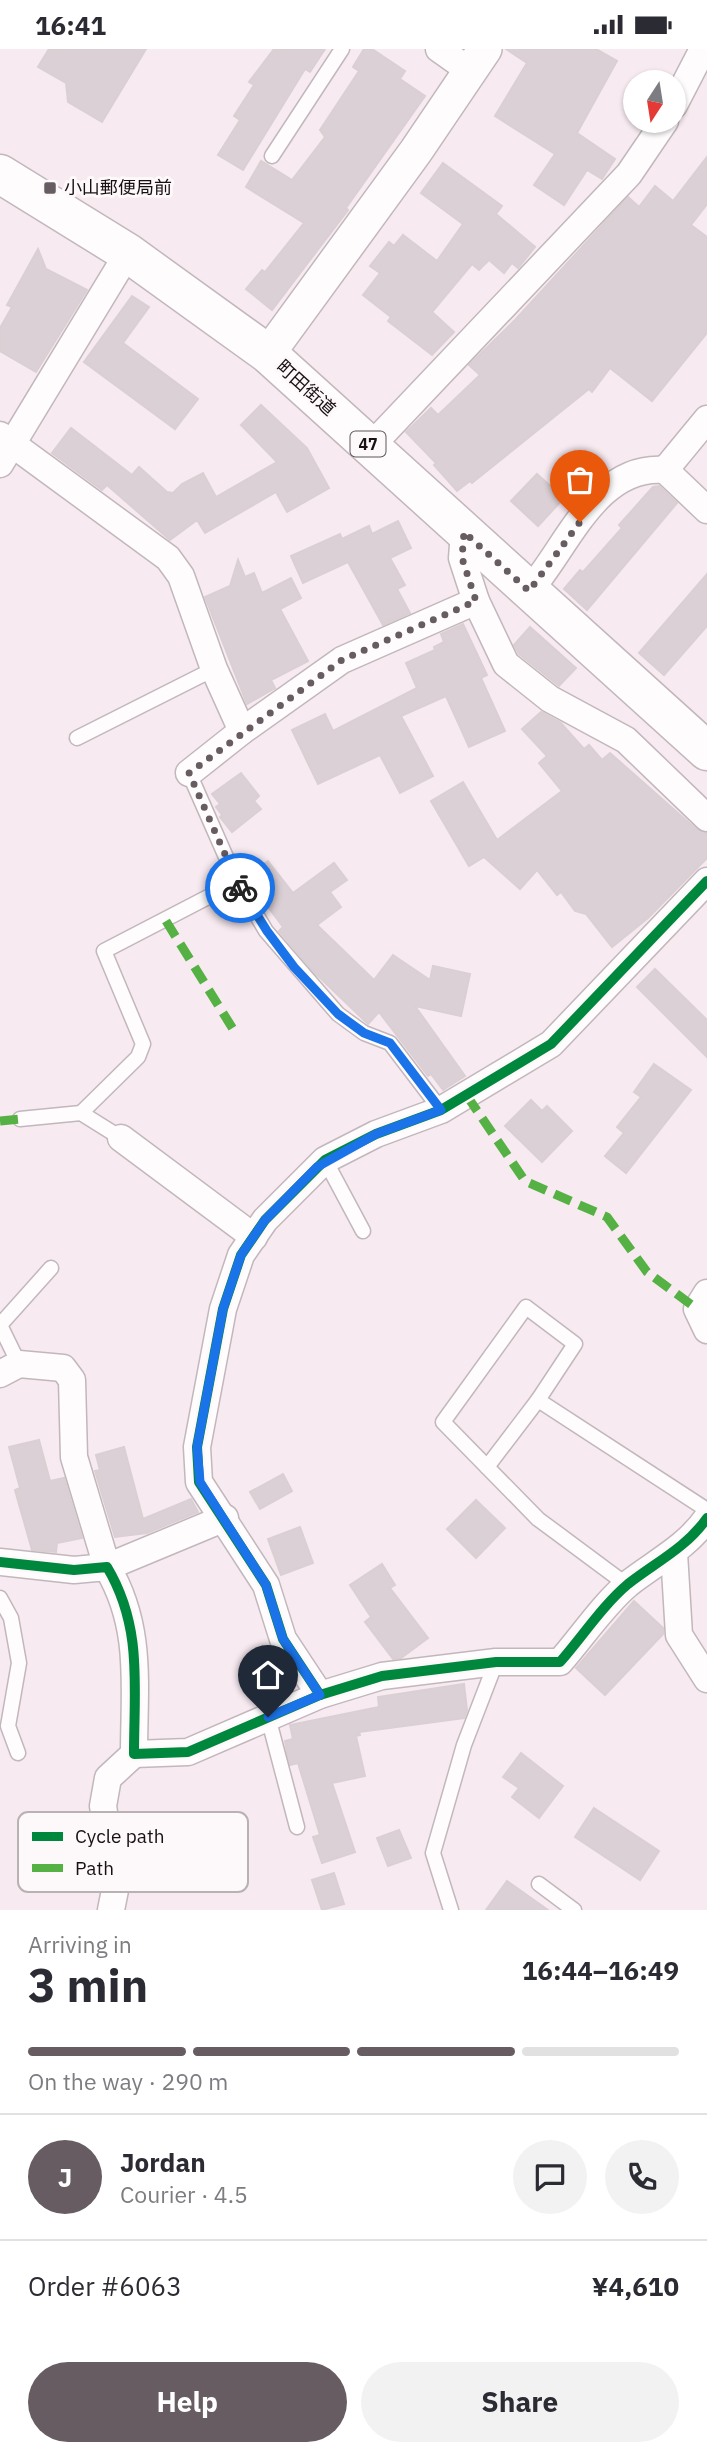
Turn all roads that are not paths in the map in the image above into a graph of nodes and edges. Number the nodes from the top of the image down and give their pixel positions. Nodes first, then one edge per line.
1 (342, 49) edge
2 (439, 49) edge
3 (703, 49) edge
4 (478, 60) edge
5 (686, 82) edge
6 (657, 133) edge
7 (272, 156) dead end
8 (0, 174) edge
9 (128, 253) junction
10 (268, 354) junction
11 (707, 419) edge
12 (371, 446) junction
13 (4, 447) edge
14 (665, 470) junction
15 (707, 510) edge
16 (464, 532) junction
17 (529, 591) junction
18 (476, 601) junction
19 (214, 669) junction
20 (242, 731) junction
21 (77, 738) dead end
22 (707, 751) edge
23 (189, 773) joint
24 (707, 818) edge
25 (707, 881) edge
26 (237, 882) junction
27 (441, 1110) junction
28 (81, 1113) junction
29 (20, 1119) dead end
30 (121, 1138) joint
31 (325, 1160) junction
32 (363, 1231) dead end
33 (254, 1237) junction
34 (51, 1268) dead end
35 (705, 1298) edge
36 (707, 1330) edge
37 (10, 1369) edge
38 (538, 1399) junction
39 (487, 1467) junction
40 (707, 1510) edge
41 (225, 1518) junction
42 (707, 1518) edge
43 (674, 1553) junction
44 (0, 1562) edge
45 (107, 1567) junction
46 (627, 1585) junction
47 (0, 1598) edge
48 (496, 1663) junction
49 (707, 1679) edge
50 (320, 1695) junction
51 (268, 1717) junction
52 (18, 1753) dead end
53 (134, 1754) junction
54 (104, 1812) edge
55 (297, 1827) dead end
56 (539, 1884) dead end
57 (115, 1892) edge
58 (111, 1910) edge
59 (451, 1910) edge
60 (574, 1910) edge

1 - 7 lane
2 - 4 street
3 - 5 street
4 - 10 street
6 - 12 street
8 - 9 main road, 町田街道 / 47
9 - 10 main road, 町田街道 / 47
9 - 13 street
10 - 12 main road, 町田街道 / 47
11 - 14 street
12 - 16 main road, 町田街道 / 47
13 - 19 street
14 - 15 street
14 - 17 street
16 - 17 main road, 町田街道 / 47
16 - 18 street
17 - 22 main road, 町田街道 / 47
18 - 20 street
18 - 24 street
19 - 20 street
19 - 21 lane
20 - 23 street
23 - 26 lane
25 - 27 street
26 - 27 lane
26 - 28 lane
27 - 31 street
28 - 29 lane
28 - 30 lane
30 - 33 street
31 - 32 lane
31 - 33 street
33 - 41 street
34 - 37 lane
35 - 36 street
37 - 45 street
38 - 39 lane
38 - 39 lane
38 - 40 lane
39 - 46 lane
41 - 45 street
41 - 50 street
42 - 43 street
43 - 46 street
43 - 49 street
44 - 45 street
45 - 53 street
46 - 48 street
47 - 52 lane
48 - 50 street
48 - 59 lane
50 - 51 street
51 - 53 street
51 - 55 lane
53 - 54 street
56 - 60 lane
57 - 58 street

